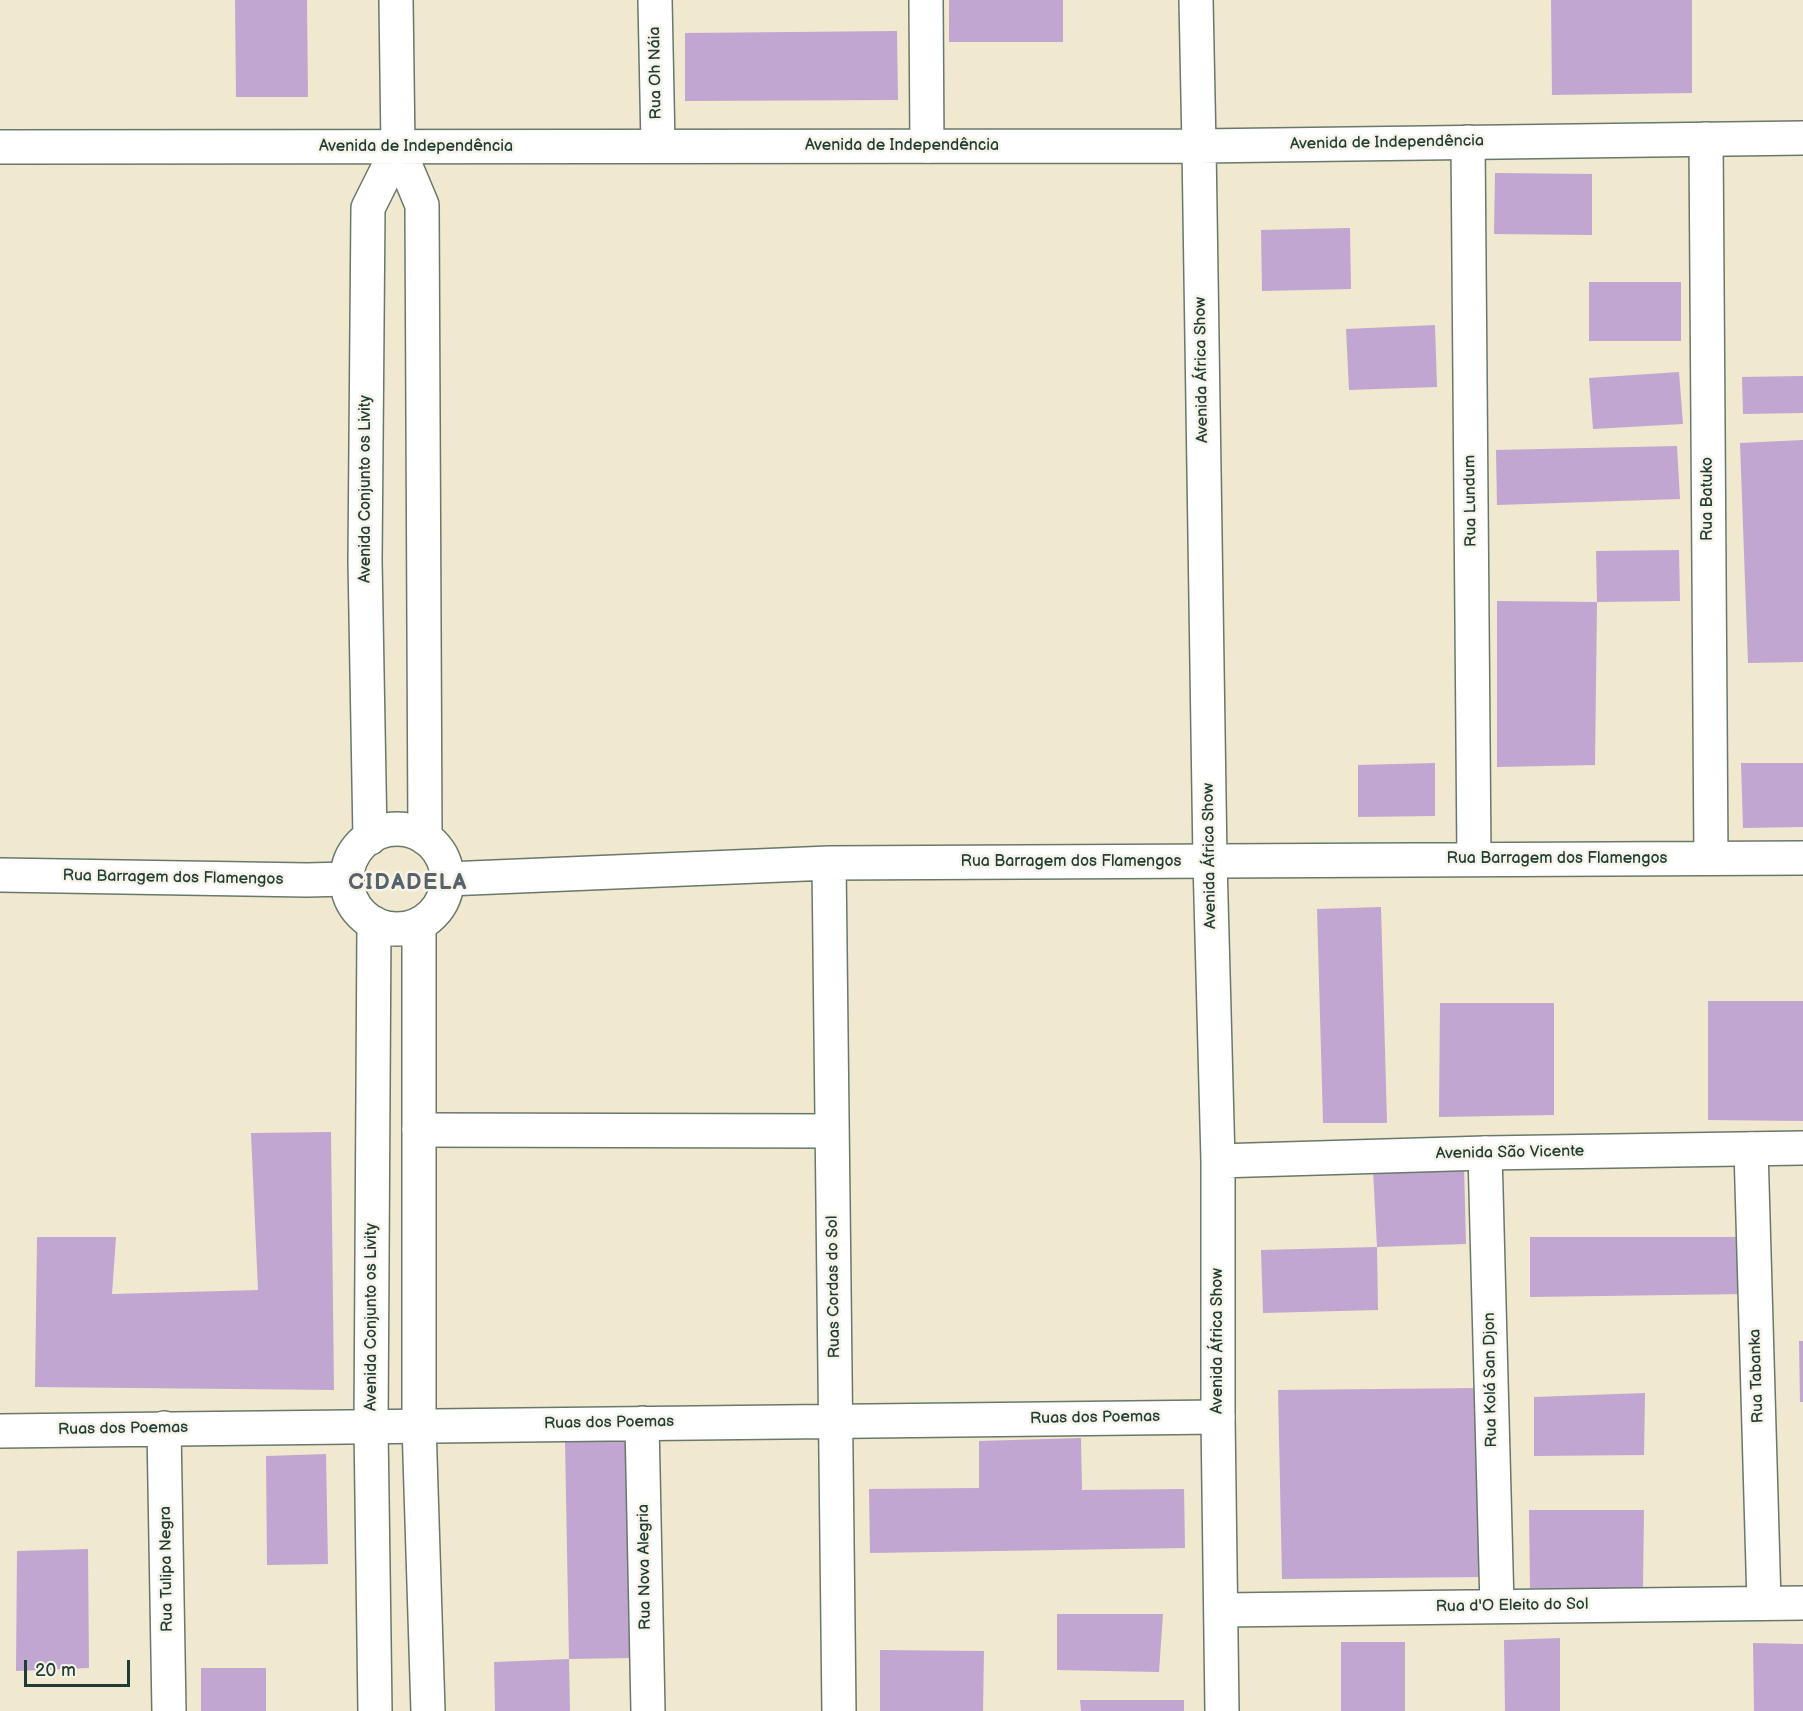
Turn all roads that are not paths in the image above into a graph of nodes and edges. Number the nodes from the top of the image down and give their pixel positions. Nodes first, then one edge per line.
1 (396, 0) edge
2 (655, 0) edge
3 (926, 0) edge
4 (1196, 0) edge
5 (1803, 138) edge
6 (1706, 139) junction
7 (1468, 142) junction
8 (658, 145) junction
9 (927, 146) junction
10 (1199, 146) junction
11 (0, 147) edge
12 (398, 148) junction
13 (370, 837) junction
14 (424, 837) junction
15 (1710, 858) junction
16 (1803, 858) edge
17 (1474, 859) junction
18 (1210, 861) junction
19 (829, 863) junction
20 (0, 875) edge
21 (347, 879) junction
22 (447, 879) junction
23 (374, 923) junction
24 (419, 924) junction
25 (419, 1130) junction
26 (832, 1131) junction
27 (1803, 1148) edge
28 (1750, 1149) junction
29 (1485, 1153) junction
30 (1218, 1161) junction
31 (1218, 1417) junction
32 (836, 1421) junction
33 (642, 1423) junction
34 (419, 1425) junction
35 (371, 1426) junction
36 (164, 1428) junction
37 (0, 1431) edge
38 (1764, 1603) junction
39 (1803, 1603) edge
40 (1497, 1606) junction
41 (1221, 1610) junction
42 (170, 1711) edge
43 (375, 1711) edge
44 (428, 1711) edge
45 (648, 1711) edge
46 (839, 1711) edge
47 (1222, 1711) edge

1 - 12 street, Avenida Conjunto os Livity
2 - 8 street, Rua Oh Náia
3 - 9 street
4 - 10 street, Avenida África Show
5 - 6 street, Avenida de Independência
6 - 7 street, Avenida de Independência
6 - 15 street, Rua Batuko
7 - 10 street, Avenida de Independência
7 - 17 street, Rua Lundum
8 - 9 street, Avenida de Independência
8 - 12 street, Avenida de Independência
9 - 10 street, Avenida de Independência
10 - 18 street, Avenida África Show
11 - 12 street, Avenida de Independência
12 - 13 street, Avenida Conjunto os Livity
12 - 14 street, Avenida Conjunto os Livity
13 - 14 street
13 - 21 street
14 - 22 street
15 - 16 street, Rua Barragem dos Flamengos
15 - 17 street, Rua Barragem dos Flamengos
17 - 18 street, Rua Barragem dos Flamengos
18 - 19 street, Rua Barragem dos Flamengos
18 - 30 street, Avenida África Show
19 - 22 street, Rua Barragem dos Flamengos
19 - 26 street, Ruas Cordas do Sol
20 - 21 street, Rua Barragem dos Flamengos
21 - 23 street
22 - 24 street
23 - 24 street
23 - 35 street, Avenida Conjunto os Livity
24 - 25 street
25 - 26 street
25 - 34 street
26 - 32 street, Ruas Cordas do Sol
27 - 28 street, Avenida São Vicente
28 - 29 street, Avenida São Vicente
28 - 38 street, Rua Tabanka
29 - 30 street, Avenida São Vicente
29 - 40 street, Rua Kolá San Djon
30 - 31 street, Avenida África Show
31 - 32 street, Ruas dos Poemas
31 - 41 street, Avenida África Show
32 - 33 street, Ruas dos Poemas
32 - 46 street, Ruas Cordas do Sol
33 - 34 street, Ruas dos Poemas
33 - 45 street, Rua Nova Alegria
34 - 35 street, Ruas dos Poemas
34 - 44 street
35 - 36 street, Ruas dos Poemas
35 - 43 street, Avenida Conjunto os Livity
36 - 37 street, Ruas dos Poemas
36 - 42 street, Rua Tulipa Negra
38 - 39 street, Rua d'O Eleito do Sol
38 - 40 street, Rua d'O Eleito do Sol
40 - 41 street, Rua d'O Eleito do Sol
41 - 47 street, Avenida África Show

